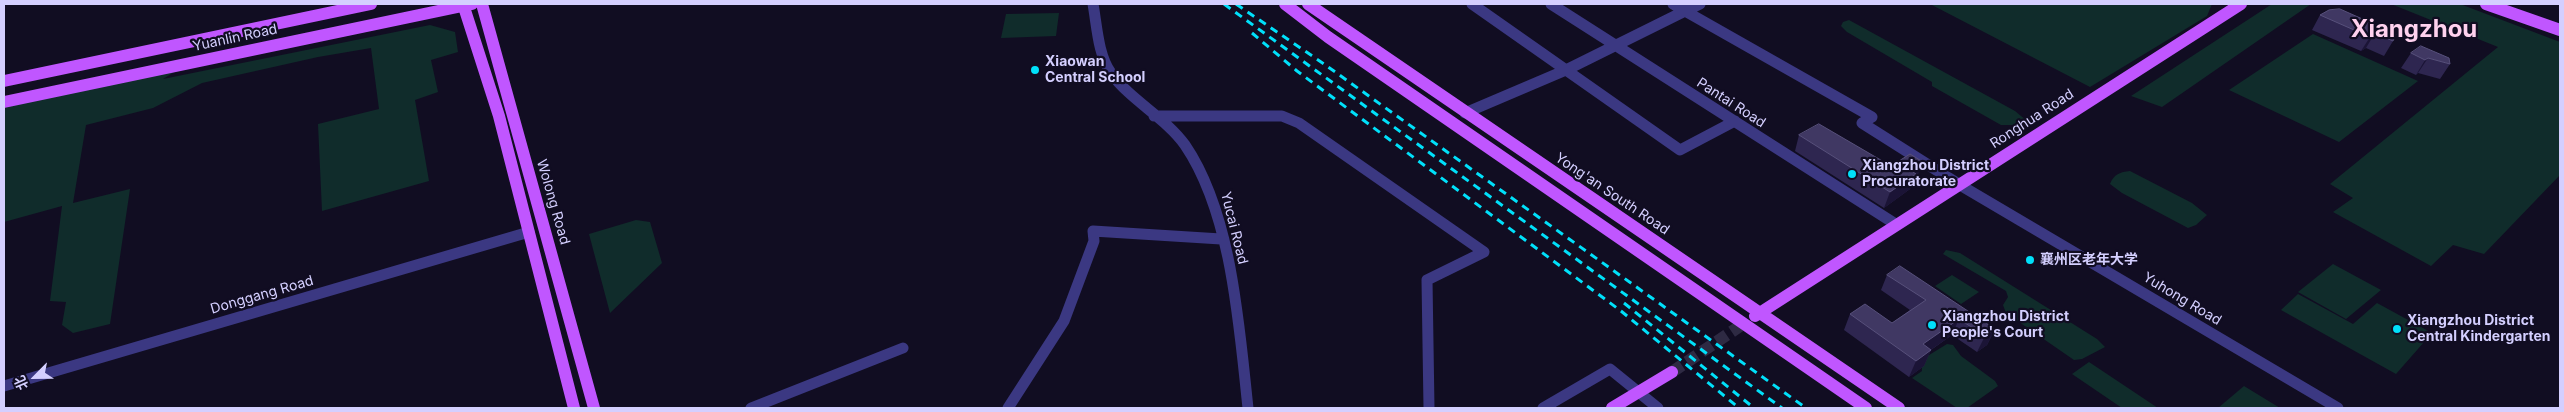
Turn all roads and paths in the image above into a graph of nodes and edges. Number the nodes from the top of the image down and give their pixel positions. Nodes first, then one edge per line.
1 (371, 4) edge
2 (467, 4) edge
3 (482, 4) edge
4 (1093, 4) edge
5 (1285, 4) edge
6 (1308, 4) edge
7 (1472, 4) edge
8 (1551, 4) edge
9 (1673, 4) edge
10 (1700, 4) edge
11 (2241, 4) edge
12 (2486, 4) edge
13 (2505, 4) edge
14 (1686, 11) junction
15 (2560, 23) edge
16 (2560, 30) edge
17 (1616, 46) junction
18 (1566, 70) junction
19 (4, 81) edge
20 (4, 102) edge
21 (1466, 113) junction
22 (1154, 116) junction
23 (1734, 121) junction
24 (1960, 185) junction
25 (1897, 225) junction
26 (529, 232) junction
27 (1221, 239) junction
28 (1760, 313) junction
29 (1742, 325) junction
30 (903, 348) dead end
31 (1672, 372) tunnel mouth
32 (4, 386) edge
33 (1638, 392) junction
34 (574, 408) edge
35 (594, 408) edge
36 (751, 408) edge
37 (1008, 408) edge
38 (1248, 408) edge
39 (1429, 408) edge
40 (1543, 408) edge
41 (1612, 408) edge
42 (1658, 408) edge
43 (1866, 408) edge
44 (1899, 408) edge
45 (2338, 408) edge

1 - 19 main road, Yuanlin Road
2 - 20 main road, Yuanlin Road
2 - 26 main road
3 - 35 main road, Wolong Road
4 - 22 street, Yucai Road
5 - 29 main road
6 - 21 main road, Yong'an South Road
7 - 18 street
8 - 17 street, Pantai Road
9 - 14 street
10 - 14 street
11 - 24 main road, Ronghua Road
12 - 16 main road
13 - 15 main road
14 - 17 street
14 - 24 street, Yuhong Road
17 - 18 street
17 - 23 street, Pantai Road
18 - 21 street
18 - 23 street
21 - 28 main road, Yong'an South Road
22 - 27 street, Yucai Road
22 - 39 street
23 - 25 street, Pantai Road
24 - 25 main road, Ronghua Road
24 - 45 street, Yuhong Road
25 - 28 main road, Ronghua Road
26 - 32 street, Donggang Road
26 - 34 main road
27 - 37 street
27 - 38 street, Yucai Road
28 - 29 main road, Ronghua Road
28 - 44 main road, Yong'an South Road
29 - 43 main road
30 - 36 street
31 - 33 main road
33 - 40 street
33 - 41 main road
33 - 42 street

